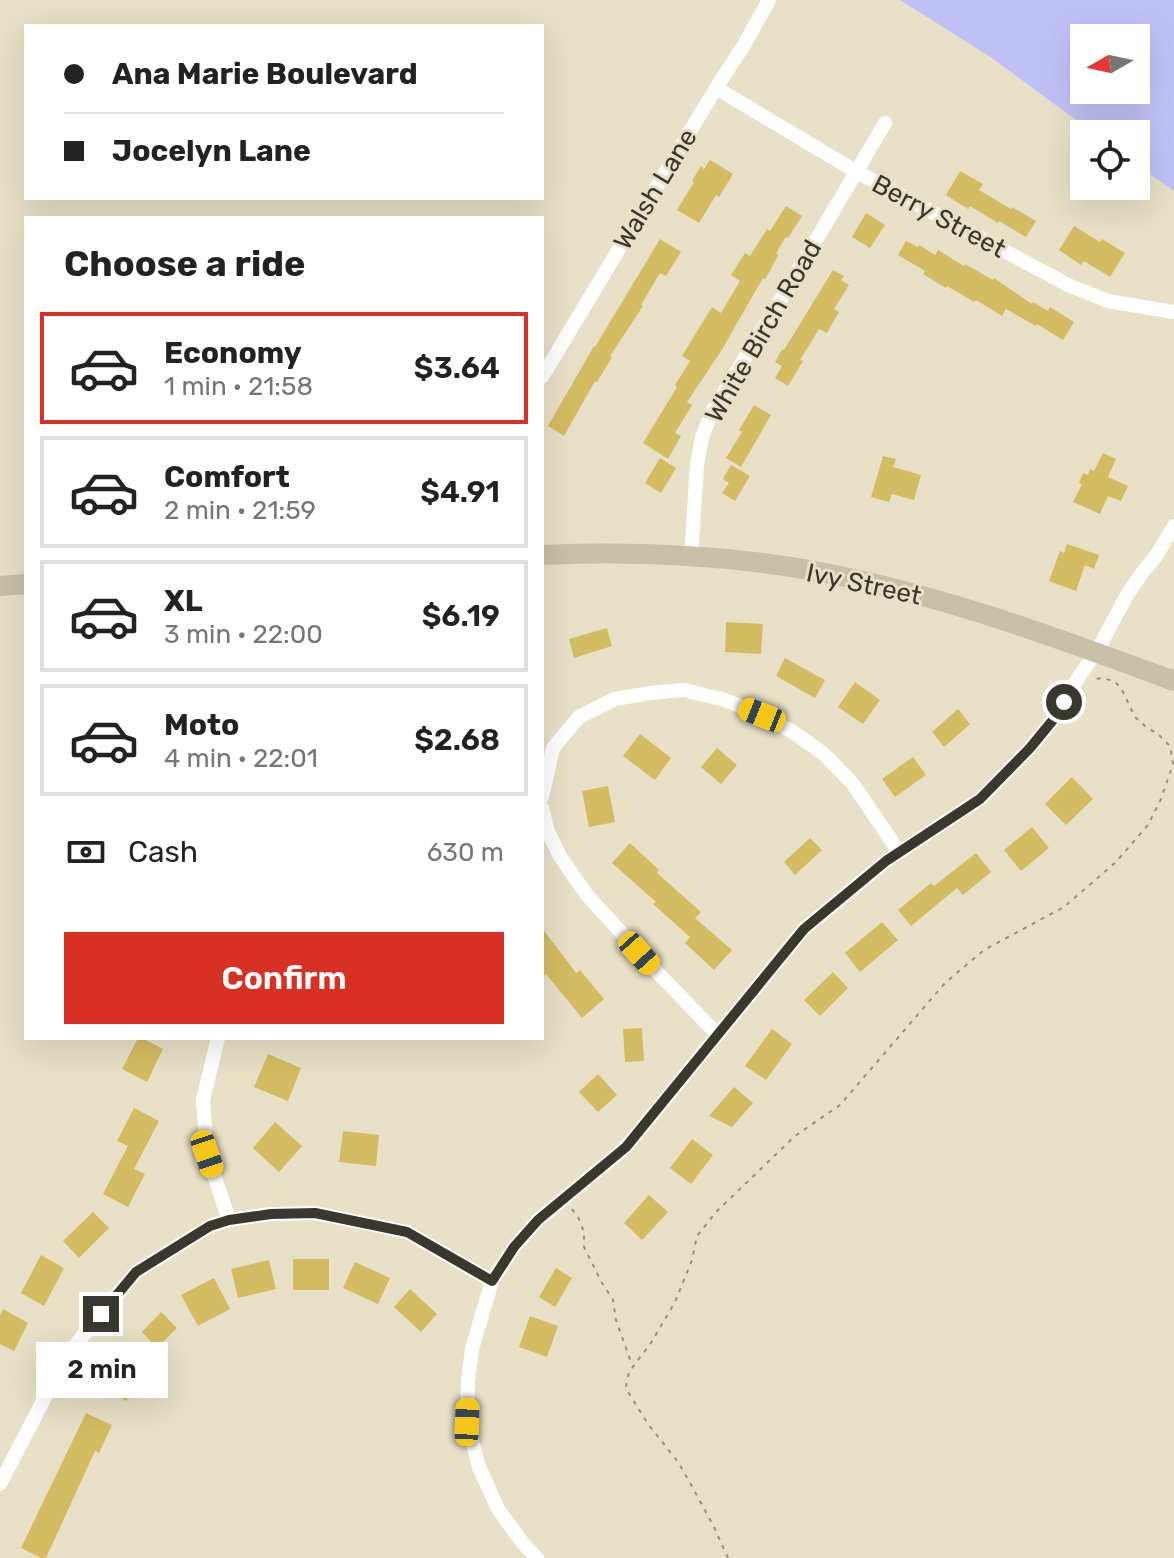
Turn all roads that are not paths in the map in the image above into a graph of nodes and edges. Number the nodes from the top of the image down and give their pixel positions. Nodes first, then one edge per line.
1 (769, 0) edge
2 (716, 88) junction
3 (885, 123) dead end
4 (857, 172) junction
5 (1174, 312) edge
6 (544, 374) edge
7 (1174, 526) edge
8 (544, 555) edge
9 (691, 556) junction
10 (24, 584) edge
11 (0, 586) edge
12 (1096, 653) junction
13 (1174, 681) edge
14 (544, 788) edge
15 (544, 816) edge
16 (899, 852) junction
17 (718, 1035) junction
18 (218, 1040) edge
19 (229, 1220) junction
20 (492, 1281) junction
21 (0, 1484) edge
22 (537, 1558) edge

1 - 2 street, Walsh Lane
2 - 4 street, Berry Street
2 - 6 street, Walsh Lane
3 - 4 street, White Birch Road
4 - 5 street, Berry Street
4 - 9 street, White Birch Road
7 - 12 street
8 - 9 main road, Ivy Street
9 - 12 main road, Ivy Street
10 - 11 main road
12 - 13 main road, Ivy Street
12 - 16 street
14 - 16 street
15 - 17 street
16 - 17 street
17 - 20 street
18 - 19 street
19 - 20 street
19 - 21 street
20 - 22 street

